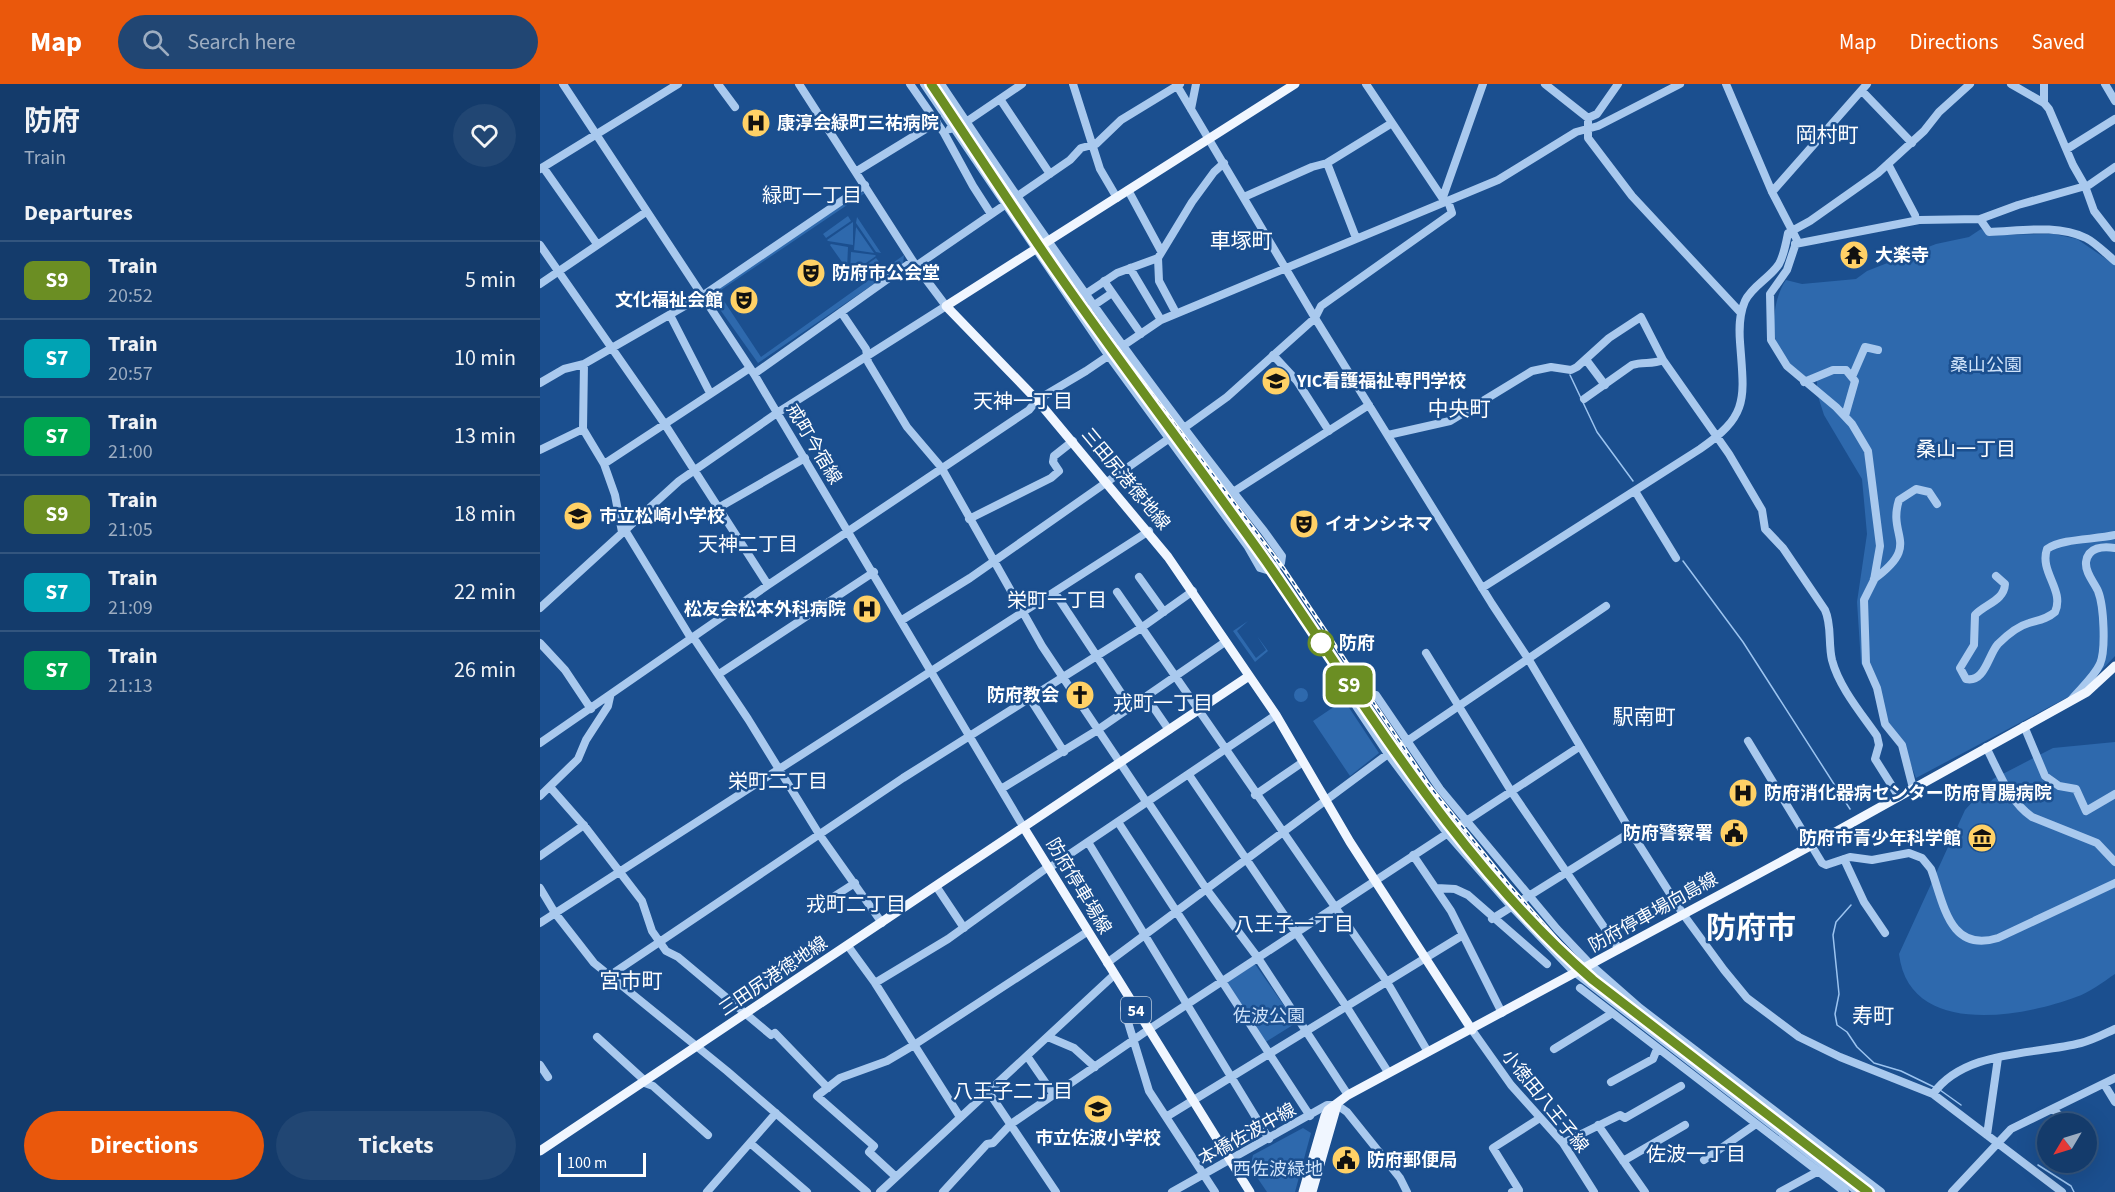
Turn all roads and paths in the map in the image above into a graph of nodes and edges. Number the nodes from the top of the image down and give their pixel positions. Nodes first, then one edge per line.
1 (563, 84) edge
2 (678, 84) edge
3 (718, 84) edge
4 (799, 84) edge
5 (910, 84) edge
6 (924, 84) edge
7 (941, 84) edge
8 (1022, 84) edge
9 (1073, 84) edge
10 (1196, 84) edge
11 (1295, 84) edge
12 (1366, 84) edge
13 (1483, 84) edge
14 (1545, 84) edge
15 (1618, 84) edge
16 (1680, 84) edge
17 (1726, 84) edge
18 (1970, 84) edge
19 (2012, 84) edge
20 (2044, 84) edge
21 (2105, 84) edge
22 (1178, 85) edge
23 (1865, 87) edge
24 (1000, 99) junction
25 (2115, 101) edge
26 (2044, 103) junction
27 (735, 107) dead end
28 (1191, 109) junction
29 (1588, 118) junction
30 (2115, 119) edge
31 (936, 122) junction
32 (966, 122) junction
33 (1392, 123) junction
34 (953, 127) junction
35 (1587, 128) junction
36 (944, 133) junction
37 (597, 135) junction
38 (1210, 138) junction
39 (1912, 143) junction
40 (1091, 146) junction
41 (2067, 149) junction
42 (1224, 163) junction
43 (1327, 163) junction
44 (1888, 164) junction
45 (2115, 167) edge
46 (541, 168) edge
47 (857, 171) junction
48 (1050, 174) junction
49 (866, 185) junction
50 (2085, 186) junction
51 (1128, 190) junction
52 (1772, 192) junction
53 (1017, 197) junction
54 (1244, 197) junction
55 (1117, 198) junction
56 (1445, 200) junction
57 (1005, 204) junction
58 (646, 212) junction
59 (991, 214) junction
60 (1915, 215) dead end
61 (1980, 219) junction
62 (1791, 231) junction
63 (1356, 238) junction
64 (2115, 238) edge
65 (1046, 242) junction
66 (597, 244) junction
67 (1796, 244) junction
68 (540, 245) edge
69 (1035, 248) junction
70 (1159, 255) junction
71 (2115, 261) edge
72 (915, 264) junction
73 (1285, 267) junction
74 (1130, 268) junction
75 (558, 271) junction
76 (1104, 281) junction
77 (540, 284) edge
78 (1112, 293) junction
79 (1084, 295) junction
80 (702, 296) junction
81 (946, 306) junction
82 (1093, 306) junction
83 (841, 312) junction
84 (1176, 313) junction
85 (1741, 313) junction
86 (670, 315) junction
87 (1315, 318) junction
88 (1161, 320) junction
89 (1141, 334) junction
90 (1122, 347) junction
91 (612, 348) junction
92 (1878, 350) dead end
93 (1108, 355) junction
94 (867, 356) junction
95 (1273, 356) junction
96 (1663, 360) junction
97 (1587, 361) junction
98 (584, 364) junction
99 (752, 371) junction
100 (1852, 377) junction
101 (1804, 382) junction
102 (540, 383) edge
103 (1605, 385) junction
104 (710, 393) junction
105 (1584, 399) dead end
106 (1037, 400) junction
107 (1369, 405) junction
108 (777, 413) junction
109 (1845, 416) junction
110 (664, 423) junction
111 (1184, 428) junction
112 (582, 429) junction
113 (1329, 431) junction
114 (1388, 435) junction
115 (1717, 437) junction
116 (1169, 439) junction
117 (1073, 441) junction
118 (540, 450) edge
119 (805, 458) junction
120 (604, 464) junction
121 (941, 467) junction
122 (693, 470) junction
123 (1109, 484) junction
124 (1635, 491) junction
125 (1233, 492) junction
126 (1937, 504) dead end
127 (718, 508) junction
128 (969, 519) junction
129 (623, 531) junction
130 (849, 531) junction
131 (1149, 531) junction
132 (2115, 535) edge
133 (2115, 548) edge
134 (1676, 558) dead end
135 (992, 562) junction
136 (874, 572) junction
137 (1996, 576) dead end
138 (1139, 577) dead end
139 (1874, 580) junction
140 (768, 585) junction
141 (1482, 588) junction
142 (1193, 591) junction
143 (1117, 592) dead end
144 (1055, 593) junction
145 (1606, 606) dead end
146 (540, 609) edge
147 (1164, 612) junction
148 (1023, 614) junction
149 (902, 620) junction
150 (1141, 628) junction
151 (693, 637) junction
152 (1225, 642) junction
153 (540, 643) edge
154 (1426, 653) dead end
155 (1097, 656) junction
156 (1529, 660) junction
157 (2115, 666) edge
158 (932, 671) junction
159 (719, 674) junction
160 (1249, 676) junction
161 (1062, 677) junction
162 (1175, 679) junction
163 (1369, 694) dead end
164 (610, 697) junction
165 (1029, 697) junction
166 (1147, 698) junction
167 (1358, 701) dead end
168 (2070, 701) junction
169 (1458, 706) junction
170 (1131, 708) junction
171 (591, 709) junction
172 (1198, 711) junction
173 (1276, 715) junction
174 (2024, 726) junction
175 (1169, 730) junction
176 (1096, 731) junction
177 (969, 734) junction
178 (1748, 741) dead end
179 (1407, 742) junction
180 (540, 743) edge
181 (1579, 747) junction
182 (1986, 747) junction
183 (1226, 751) junction
184 (1064, 752) junction
185 (1388, 754) junction
186 (1303, 762) junction
187 (1119, 764) junction
188 (780, 769) junction
189 (1189, 775) junction
190 (550, 787) junction
191 (1913, 788) junction
192 (1001, 789) junction
193 (1512, 791) junction
194 (2115, 794) edge
195 (1255, 795) junction
196 (540, 796) edge
197 (1899, 797) junction
198 (1325, 801) junction
199 (1148, 802) junction
200 (1465, 821) junction
201 (1118, 822) junction
202 (584, 825) junction
203 (1024, 828) junction
204 (1631, 832) junction
205 (1447, 833) junction
206 (819, 834) junction
207 (1281, 834) junction
208 (1088, 842) junction
209 (1812, 845) junction
210 (1413, 855) junction
211 (540, 856) edge
212 (1844, 859) junction
213 (1246, 860) junction
214 (2115, 862) edge
215 (1050, 867) junction
216 (620, 872) junction
217 (1566, 873) junction
218 (1375, 881) junction
219 (855, 883) junction
220 (2115, 883) edge
221 (936, 886) junction
222 (540, 888) edge
223 (1437, 888) junction
224 (1207, 890) junction
225 (1528, 896) junction
226 (1511, 906) junction
227 (810, 907) dead end
228 (1334, 908) junction
229 (1177, 912) junction
230 (555, 914) junction
231 (1683, 914) junction
232 (1492, 919) junction
233 (540, 923) edge
234 (882, 923) junction
235 (963, 928) junction
236 (1087, 932) junction
237 (1885, 933) dead end
238 (1295, 934) junction
239 (1463, 935) junction
240 (1145, 936) junction
241 (660, 941) junction
242 (1546, 945) junction
243 (848, 946) junction
244 (1619, 949) junction
245 (1535, 956) junction
246 (1258, 958) junction
247 (1426, 958) junction
248 (1107, 963) junction
249 (1547, 964) dead end
250 (1591, 965) junction
251 (1576, 973) junction
252 (1114, 975) junction
253 (609, 976) junction
254 (1222, 981) junction
255 (1386, 982) junction
256 (875, 983) junction
257 (1580, 988) dead end
258 (1128, 997) junction
259 (1597, 997) junction
260 (1187, 1005) junction
261 (1346, 1006) junction
262 (1640, 1008) junction
263 (746, 1013) junction
264 (1502, 1013) junction
265 (1611, 1014) junction
266 (1629, 1022) junction
267 (2115, 1029) edge
268 (1148, 1030) junction
269 (1472, 1030) junction
270 (1306, 1031) junction
271 (1048, 1037) junction
272 (597, 1038) dead end
273 (1134, 1039) junction
274 (914, 1045) junction
275 (697, 1046) junction
276 (1554, 1049) dead end
277 (1658, 1049) junction
278 (1428, 1052) junction
279 (1270, 1054) junction
280 (1027, 1056) junction
281 (1998, 1058) junction
282 (540, 1065) edge
283 (1095, 1067) junction
284 (1388, 1072) junction
285 (548, 1077) dead end
286 (1231, 1077) junction
287 (2115, 1078) edge
288 (1734, 1079) junction
289 (643, 1081) junction
290 (1611, 1082) dead end
291 (2104, 1084) junction
292 (1681, 1086) dead end
293 (828, 1088) junction
294 (988, 1091) junction
295 (1723, 1094) junction
296 (1933, 1094) junction
297 (1054, 1095) junction
298 (1348, 1095) junction
299 (1192, 1101) junction
300 (2115, 1102) edge
301 (1337, 1105) junction
302 (2053, 1109) junction
303 (776, 1113) junction
304 (2057, 1113) edge
305 (1310, 1116) junction
306 (960, 1117) junction
307 (1166, 1117) junction
308 (1540, 1118) junction
309 (1011, 1124) junction
310 (1756, 1124) junction
311 (1598, 1125) junction
312 (1685, 1125) dead end
313 (708, 1135) dead end
314 (1987, 1135) junction
315 (1269, 1139) junction
316 (750, 1143) junction
317 (1563, 1143) junction
318 (1996, 1143) junction
319 (540, 1150) edge
320 (1229, 1160) junction
321 (1704, 1160) dead end
322 (1839, 1160) junction
323 (1623, 1161) junction
324 (1825, 1166) junction
325 (1817, 1170) junction
326 (1204, 1175) junction
327 (895, 1176) junction
328 (1176, 1191) edge
329 (1312, 1191) edge
330 (707, 1192) edge
331 (807, 1192) edge
332 (867, 1192) edge
333 (880, 1192) edge
334 (943, 1192) edge
335 (1056, 1192) edge
336 (1215, 1192) edge
337 (1250, 1192) edge
338 (1407, 1192) edge
339 (1512, 1192) edge
340 (1594, 1192) edge
341 (1645, 1192) edge
342 (1780, 1192) edge
343 (1845, 1192) edge
344 (1858, 1192) edge
345 (1881, 1192) edge
346 (1952, 1192) edge
347 (2062, 1192) edge

1 - 37 street, 戒町今宿線
2 - 37 street
3 - 27 street
4 - 47 street
5 - 31 street
6 - 34 street
7 - 32 street
8 - 24 street
9 - 40 street
10 - 28 street
11 - 38 main road
12 - 33 street
13 - 56 street
14 - 29 street
15 - 29 street
16 - 35 street
17 - 52 street
18 - 39 street
19 - 26 street
20 - 26 street
21 - 25 street
22 - 28 street
22 - 40 street
23 - 39 street
23 - 52 street
24 - 32 street
24 - 48 street
26 - 41 street
28 - 38 street
29 - 35 street
30 - 41 street
31 - 36 street
31 - 47 street
32 - 34 street
32 - 53 street
33 - 43 street
33 - 56 street
34 - 36 street
34 - 57 street
35 - 56 street
35 - 85 street
36 - 59 street
37 - 46 street
37 - 58 street, 戒町今宿線
38 - 42 street
38 - 51 main road
39 - 44 street
40 - 48 street
40 - 55 street
41 - 50 street
42 - 54 street
42 - 70 street
43 - 54 street
43 - 63 street
44 - 60 street
44 - 62 street
45 - 50 street
46 - 66 street
47 - 49 street
48 - 53 street
49 - 72 street
49 - 80 street
50 - 61 street
50 - 64 street
51 - 55 main road
51 - 70 street
52 - 62 street
53 - 57 street
53 - 65 street
54 - 73 street
55 - 65 main road
56 - 63 street
56 - 87 street
57 - 59 street
57 - 69 street
58 - 66 street
58 - 80 street, 戒町今宿線
59 - 72 street
61 - 67 street
61 - 71 street
62 - 67 street
62 - 85 street
63 - 73 street
65 - 69 main road
65 - 79 street
66 - 75 street
67 - 101 street
68 - 75 street
69 - 81 main road
69 - 93 street
70 - 74 street
70 - 84 street
72 - 81 street
72 - 83 street
73 - 84 street
73 - 87 street
74 - 76 street
74 - 88 street
75 - 77 street
75 - 91 street
76 - 78 street
76 - 79 street
78 - 82 street
78 - 89 street
79 - 82 street
80 - 86 street
80 - 99 street, 戒町今宿線
81 - 94 street
81 - 106 main road, 三田尻港徳地線
82 - 90 street
83 - 94 street
83 - 99 street
84 - 88 street
85 - 115 street
86 - 91 street
86 - 104 street
87 - 95 street
87 - 107 street
88 - 89 street
89 - 90 street
90 - 93 street
90 - 111 street
91 - 98 street
91 - 110 street
92 - 100 street
93 - 106 street
93 - 116 street
94 - 108 street
94 - 121 street
95 - 111 street
95 - 113 street
96 - 97 street
96 - 103 street
96 - 115 street
97 - 103 street
97 - 114 street
98 - 102 street
98 - 112 street
99 - 104 street
99 - 108 street, 戒町今宿線
100 - 101 street
100 - 109 street
101 - 109 street
103 - 105 street
104 - 110 street
106 - 117 main road, 三田尻港徳地線
106 - 121 street
107 - 113 street
107 - 114 street
108 - 119 street, 戒町今宿線
108 - 122 street
109 - 139 street
110 - 120 street
110 - 122 street
111 - 116 street
111 - 125 street
112 - 118 street
112 - 120 street
113 - 125 street
114 - 141 street
115 - 124 street
115 - 197 street
116 - 123 street
116 - 125 street
117 - 123 main road, 三田尻港徳地線
117 - 128 street
119 - 127 street
119 - 130 street, 戒町今宿線
120 - 129 street
121 - 128 street
121 - 130 street
122 - 127 street
122 - 129 street
123 - 131 main road, 三田尻港徳地線
123 - 135 street
124 - 134 street
124 - 141 street
126 - 139 street
127 - 140 street
128 - 135 street
129 - 146 street
129 - 151 street
130 - 136 street, 戒町今宿線
130 - 140 street
131 - 142 main road, 三田尻港徳地線
131 - 144 street
132 - 137 street
133 - 168 street
135 - 148 street
135 - 149 street
136 - 149 street, 戒町今宿線
136 - 159 street
138 - 147 street
139 - 191 street
140 - 151 street
141 - 156 street
142 - 147 street
142 - 152 main road, 三田尻港徳地線
143 - 150 street
144 - 148 street
144 - 155 street
145 - 156 street
147 - 150 street
148 - 158 street
148 - 161 street
149 - 158 street, 戒町今宿線
150 - 155 street
150 - 162 street
151 - 159 street
151 - 164 street
152 - 160 main road, 三田尻港徳地線
152 - 162 street
153 - 171 street
154 - 169 street
155 - 161 street
155 - 170 street
156 - 169 street
156 - 181 street
157 - 168 main road, 防府停車場向島線
158 - 177 street, 戒町今宿線
158 - 188 street
159 - 188 street
160 - 172 main road, 防府停車場線
160 - 173 main road
161 - 165 street
161 - 176 street
162 - 166 street
162 - 172 street
163 - 179 street
164 - 171 street
164 - 190 street
165 - 177 street
165 - 184 street
166 - 170 street
166 - 175 street
167 - 185 street
168 - 174 main road, 防府停車場向島線
169 - 179 street
169 - 193 street
170 - 176 street
171 - 180 street
172 - 175 main road, 防府停車場線
172 - 183 street
173 - 183 street
173 - 186 main road
174 - 182 main road, 防府停車場向島線
174 - 194 street
175 - 187 main road, 防府停車場線
176 - 184 street
176 - 187 street
177 - 192 street, 戒町今宿線
177 - 206 street
178 - 209 street
179 - 185 street
179 - 200 street
181 - 193 street
181 - 204 street
182 - 191 main road, 防府停車場向島線
182 - 214 street
183 - 189 street
183 - 195 street
184 - 192 street
185 - 198 street
185 - 205 street
186 - 195 street
186 - 198 main road
187 - 199 street
187 - 203 main road, 防府停車場線
188 - 206 street
188 - 216 street
189 - 199 street
189 - 213 street
190 - 196 street
190 - 202 street
191 - 197 main road, 防府停車場向島線
192 - 203 street, 戒町今宿線
193 - 200 street
193 - 217 street
195 - 207 street
197 - 209 main road, 防府停車場向島線
198 - 207 street
198 - 218 main road
199 - 201 street
199 - 224 street
200 - 205 street
200 - 225 street
201 - 208 street
201 - 229 street
202 - 211 street
202 - 216 street
203 - 215 main road, 防府停車場線 / 54
203 - 221 main road, 三田尻港徳地線
204 - 217 street
204 - 231 street
205 - 210 street
205 - 226 street
206 - 219 street
206 - 241 street
207 - 213 street
207 - 228 street
208 - 215 street
208 - 240 street
209 - 212 street
209 - 231 main road, 防府停車場向島線
210 - 218 street
210 - 223 street
212 - 220 street
212 - 237 street
213 - 224 street
213 - 238 street
215 - 235 street
215 - 236 main road, 防府停車場線 / 54
216 - 230 street
216 - 241 street
217 - 225 street
217 - 244 street
218 - 228 street
218 - 247 main road
219 - 227 street
219 - 234 street
221 - 234 main road, 三田尻港徳地線
221 - 235 street
222 - 230 street
223 - 232 street
223 - 239 street
224 - 229 street
224 - 246 street
225 - 226 street
225 - 250 street
226 - 232 street
226 - 242 street
228 - 238 street
228 - 255 street
229 - 240 street
229 - 254 street
230 - 233 street
230 - 253 street
231 - 244 main road, 防府停車場向島線
231 - 296 street
232 - 245 street
234 - 243 main road, 三田尻港徳地線
235 - 256 street
236 - 248 main road, 防府停車場線 / 54
236 - 274 street
238 - 246 street
238 - 261 street
239 - 247 street
239 - 264 street
240 - 248 street
240 - 260 street
241 - 253 street
241 - 263 street
242 - 245 street
242 - 251 street
243 - 256 street
243 - 263 main road, 三田尻港徳地線
244 - 250 main road, 防府停車場向島線
245 - 249 street
246 - 254 street
246 - 270 street
247 - 255 street
247 - 269 main road
248 - 252 main road, 防府停車場線 / 54
250 - 251 main road, 防府停車場向島線
250 - 262 street
251 - 259 street
251 - 264 main road, 防府停車場向島線
252 - 258 main road, 防府停車場線 / 54
252 - 271 street
253 - 275 street
254 - 260 street
254 - 279 street
255 - 261 street
255 - 278 street
256 - 274 street
257 - 259 street
258 - 268 main road, 防府停車場線 / 54
258 - 273 street
259 - 265 street
259 - 266 street
260 - 268 street
260 - 286 street
261 - 270 street
261 - 284 street
262 - 266 street
262 - 288 street
263 - 275 main road, 三田尻港徳地線
263 - 293 street
264 - 269 main road, 防府停車場向島線
265 - 266 street
265 - 276 street
266 - 277 street
266 - 295 street
267 - 281 street
268 - 273 street
268 - 299 main road, 防府停車場線 / 54
269 - 278 main road, 防府停車場向島線
269 - 308 street, 小徳田八王子線
270 - 279 street
270 - 298 street
271 - 280 street
271 - 283 street
272 - 289 street
273 - 283 street
273 - 307 street
274 - 293 street
274 - 306 street
275 - 289 main road, 三田尻港徳地線
275 - 303 street
277 - 290 street
277 - 295 street
278 - 284 main road, 防府停車場向島線
279 - 286 street
279 - 305 street
280 - 294 street
280 - 297 street
281 - 296 street
281 - 314 street
282 - 285 street
283 - 297 street
284 - 298 main road, 防府停車場向島線
286 - 299 street
286 - 315 street
287 - 291 street
288 - 295 street
288 - 322 street
289 - 313 street
289 - 319 main road, 三田尻港徳地線
291 - 300 street
291 - 302 street
292 - 311 street
293 - 327 street
294 - 306 street
294 - 309 street
295 - 310 street
295 - 324 street
296 - 314 street
297 - 309 street
298 - 301 main road, 防府停車場向島線
299 - 307 street
299 - 320 main road, 防府停車場線 / 54
301 - 305 street, 本橋佐波中線
301 - 329 main road
301 - 338 street
302 - 304 street
302 - 318 street
303 - 316 street
303 - 332 street
305 - 315 street, 本橋佐波中線
306 - 327 street
307 - 326 street
308 - 317 street, 小徳田八王子線
308 - 339 street
309 - 334 street
309 - 335 street
310 - 321 street
310 - 325 street
311 - 317 street
311 - 323 street
312 - 323 street
314 - 318 street
315 - 320 street, 本橋佐波中線
316 - 330 street
316 - 331 street
317 - 340 street, 小徳田八王子線
318 - 346 street
318 - 347 street
320 - 326 street, 本橋佐波中線
320 - 337 main road, 防府停車場線 / 54
322 - 324 street
322 - 345 street
323 - 341 street
324 - 325 street
324 - 344 street
325 - 342 street
325 - 343 street
326 - 328 street, 本橋佐波中線
326 - 336 street
327 - 333 street

